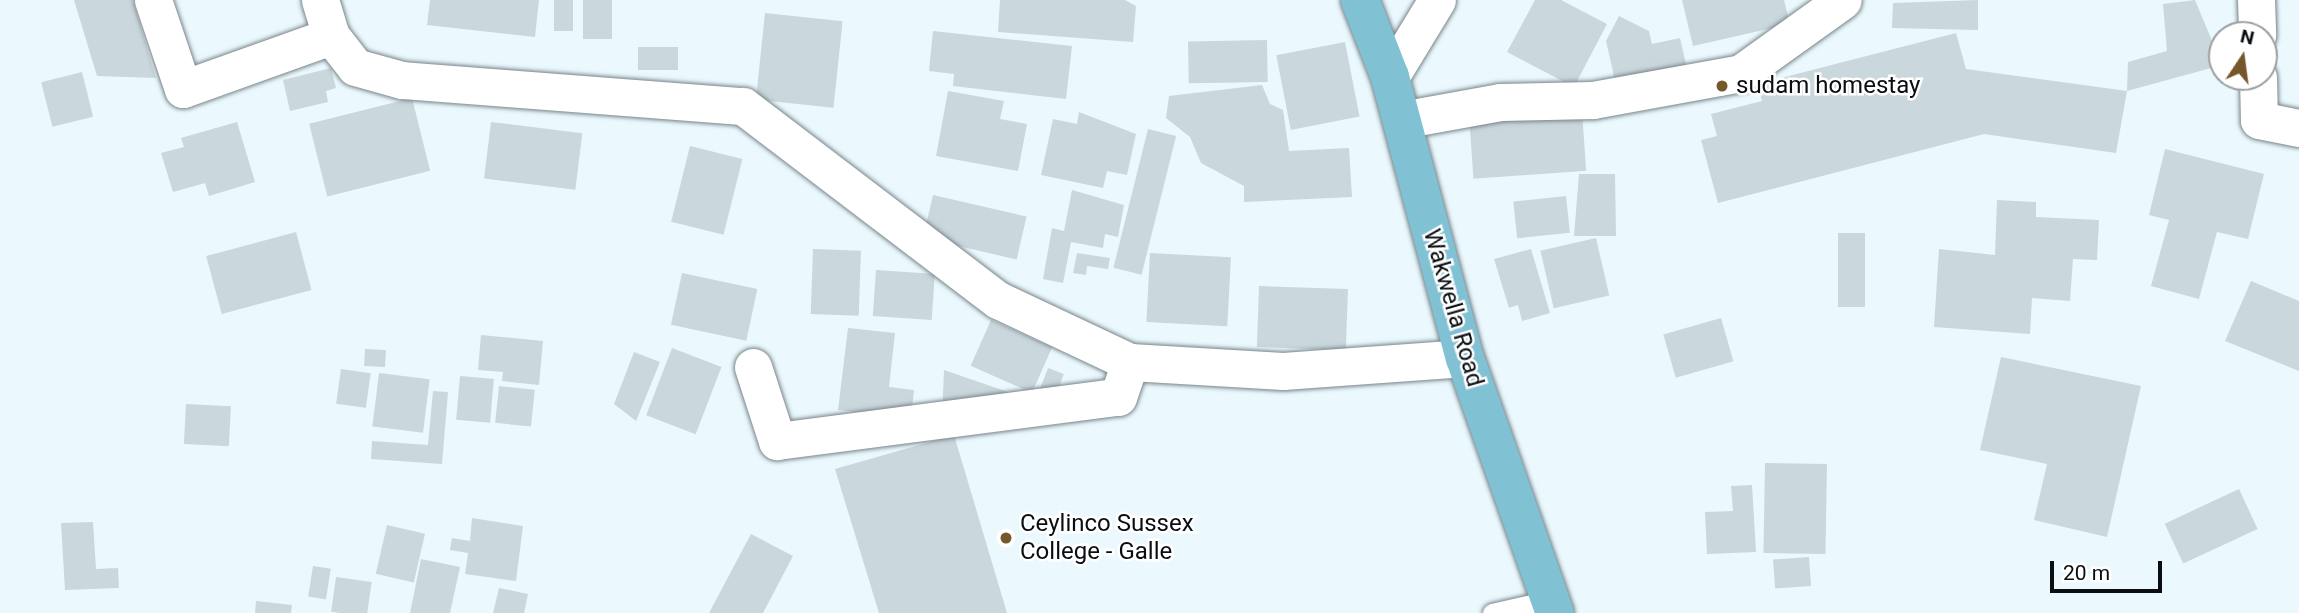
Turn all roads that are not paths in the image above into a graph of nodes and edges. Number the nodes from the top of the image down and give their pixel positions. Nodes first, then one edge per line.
1 (153, 0) edge
2 (320, 0) edge
3 (1360, 0) edge
4 (1437, 0) edge
5 (1843, 0) edge
6 (2256, 0) edge
7 (2257, 21) edge
8 (331, 36) junction
9 (1390, 77) junction
10 (2258, 91) edge
11 (1401, 120) junction
12 (2299, 128) edge
13 (1465, 358) junction
14 (1130, 362) junction
15 (753, 367) dead end
16 (1552, 607) edge
17 (1492, 613) edge

1 - 8 street
2 - 8 street
3 - 9 main road, Wakwella Road
4 - 9 street
5 - 11 street
6 - 7 street
8 - 14 street
9 - 11 main road, Wakwella Road
10 - 12 street
11 - 13 main road, Wakwella Road
13 - 14 street
13 - 16 main road, Wakwella Road
14 - 15 street
16 - 17 lane

